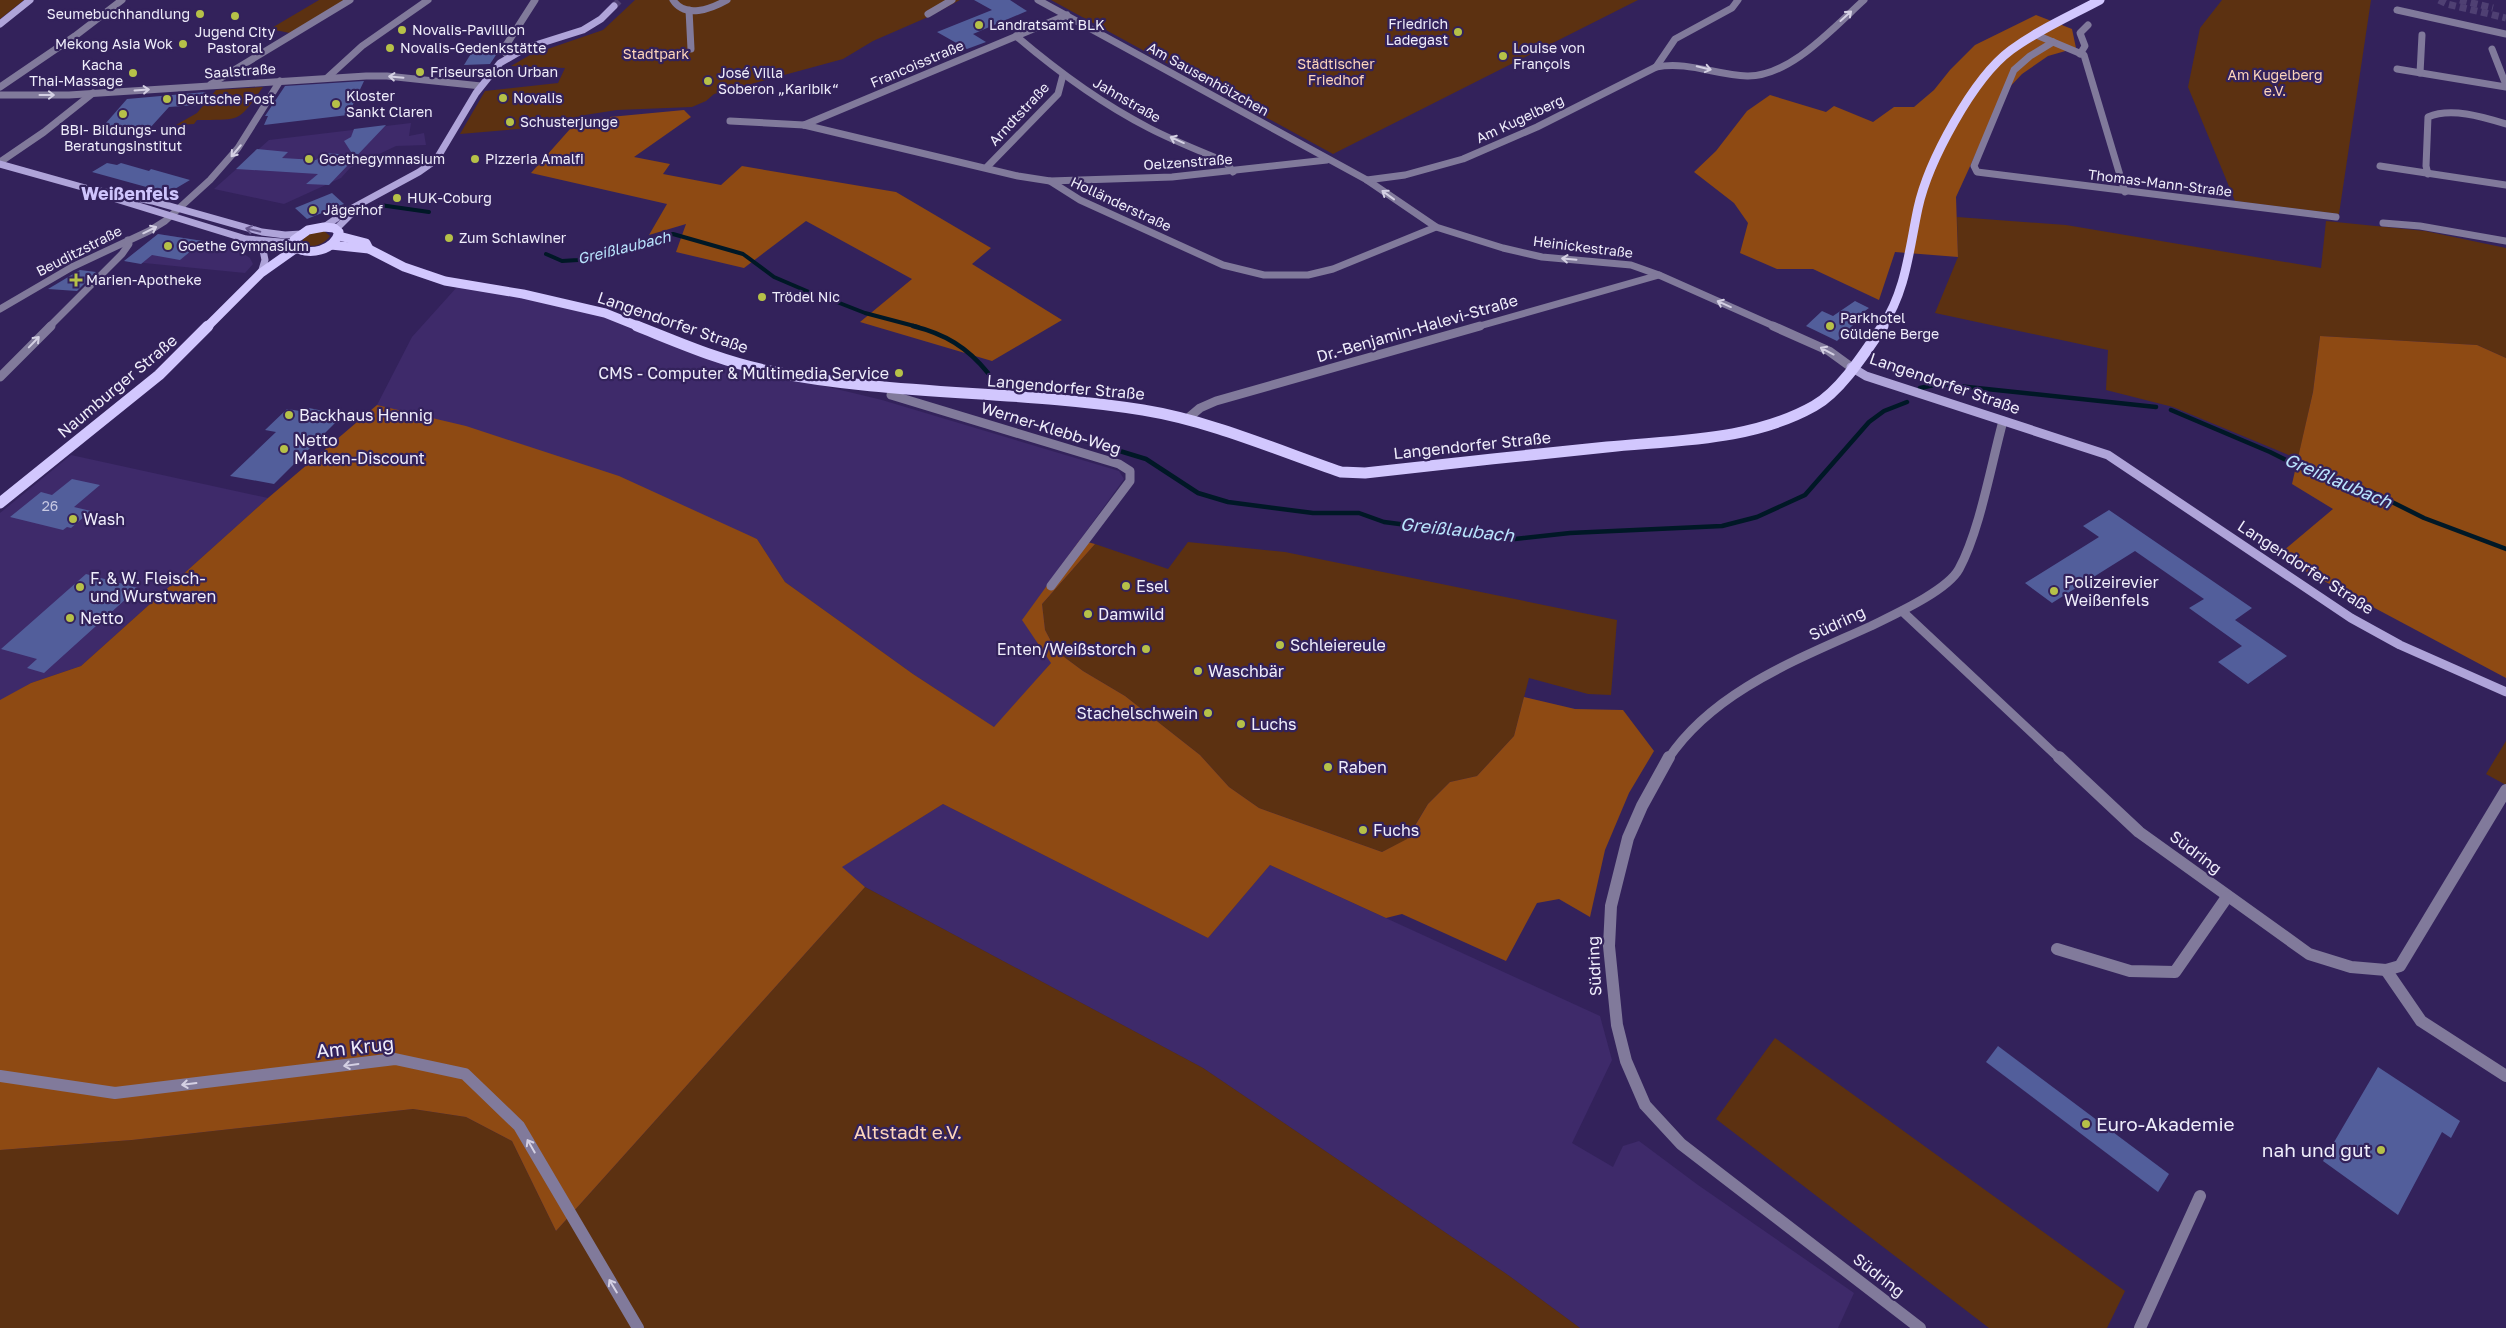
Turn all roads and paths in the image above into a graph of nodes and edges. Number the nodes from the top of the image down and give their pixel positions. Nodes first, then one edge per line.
1 (30, 0) edge
2 (122, 0) edge
3 (350, 0) edge
4 (428, 0) edge
5 (534, 0) edge
6 (673, 0) edge
7 (727, 0) edge
8 (952, 0) edge
9 (1038, 0) edge
10 (1738, 0) edge
11 (1864, 0) edge
12 (2100, 0) edge
13 (614, 6) tunnel mouth
14 (689, 10) junction
15 (2397, 10) dead end
16 (928, 14) dead end
17 (1067, 15) junction
18 (2469, 16) dead end
19 (0, 24) edge
20 (2088, 25) dead end
21 (2467, 25) junction
22 (2034, 34) junction
23 (2506, 34) edge
24 (2422, 35) dead end
25 (1016, 36) junction
26 (2053, 42) junction
27 (691, 49) dead end
28 (2492, 49) dead end
29 (1673, 54) junction
30 (2080, 54) junction
31 (509, 56) junction
32 (1688, 64) junction
33 (1656, 67) junction
34 (2397, 69) dead end
35 (2420, 73) junction
36 (1063, 75) junction
37 (327, 78) junction
38 (280, 81) junction
39 (208, 86) junction
40 (481, 86) junction
41 (2506, 86) edge
42 (0, 87) edge
43 (93, 94) junction
44 (0, 95) edge
45 (730, 121) dead end
46 (2506, 124) edge
47 (804, 125) junction
48 (250, 134) junction
49 (259, 134) dead end
50 (1327, 160) junction
51 (0, 163) edge
52 (2380, 166) dead end
53 (987, 167) junction
54 (1233, 172) junction
55 (2428, 174) junction
56 (1367, 180) junction
57 (1050, 181) junction
58 (2506, 185) edge
59 (90, 189) junction
60 (2125, 192) junction
61 (358, 206) junction
62 (178, 208) junction
63 (170, 217) junction
64 (2336, 217) dead end
65 (2383, 223) dead end
66 (1436, 226) junction
67 (324, 227) junction
68 (338, 232) junction
69 (301, 234) junction
70 (246, 239) junction
71 (128, 240) junction
72 (2506, 241) edge
73 (331, 245) junction
74 (294, 246) junction
75 (369, 249) junction
76 (307, 252) junction
77 (261, 273) junction
78 (1659, 275) junction
79 (249, 286) junction
80 (0, 309) edge
81 (1851, 367) junction
82 (0, 377) edge
83 (895, 388) junction
84 (1187, 420) junction
85 (2003, 421) junction
86 (0, 503) edge
87 (1050, 586) dead end
88 (1902, 611) junction
89 (2506, 692) edge
90 (2506, 790) edge
91 (2227, 897) junction
92 (2057, 949) dead end
93 (2386, 970) junction
94 (0, 1076) edge
95 (2506, 1076) edge
96 (2200, 1196) dead end
97 (638, 1328) edge
98 (1920, 1328) edge
99 (2140, 1328) edge

1 - 19 main road
2 - 42 street
3 - 39 street
4 - 37 street
5 - 31 street
6 - 14 street
7 - 14 street
8 - 16 street
9 - 17 street, Am Sausenhölzchen
10 - 29 street, Am Kugelberg
32 -> 11 street
12 - 22 main road
13 - 31 main road
14 - 27 street
15 - 21 street
17 - 25 street, Francoisstraße
17 - 50 street, Am Sausenhölzchen
18 - 21 street
20 - 30 street
21 - 23 street
22 - 26 street
22 - 81 main road
24 - 35 street
25 - 36 street, Jahnstraße
25 - 47 street, Francoisstraße
26 - 30 street
26 - 60 street, Thomas-Mann-Straße
28 - 41 street
29 - 32 street
29 - 33 street, Am Kugelberg
30 - 60 street
31 - 40 main road
32 - 33 street
33 - 56 street, Am Kugelberg
34 - 35 street
35 - 41 street
36 - 53 street, Arndtstraße
54 -> 36 street, Jahnstraße
37 - 38 street, Saalstraße
40 -> 37 street, Saalstraße
38 - 39 street, Saalstraße
38 - 48 street, Beuditzstraße
43 -> 39 street, Saalstraße
40 - 61 main road
44 -> 43 street, Saalstraße
43 - 51 street
45 - 47 street, Holländerstraße
46 - 55 street
47 - 53 street, Holländerstraße
48 - 49 street
48 -> 62 street, Beuditzstraße
50 - 54 street, Oelzenstraße
50 - 56 street, Am Sausenhölzchen
51 - 59 main road
52 - 55 street
53 - 57 street, Holländerstraße
54 - 57 street, Oelzenstraße
55 - 58 street
66 -> 56 street, Heinickestraße
57 - 66 street, Holländerstraße
59 - 62 main road
59 - 63 main road
60 - 64 street, Thomas-Mann-Straße
61 - 67 main road
61 - 68 main road
62 - 63 street, Beuditzstraße
69 -> 62 main road
63 - 70 main road
71 -> 63 street, Beuditzstraße
65 - 72 street
78 -> 66 street, Heinickestraße
67 - 68 main road, Langendorfer Straße
67 - 69 main road
68 - 73 main road
68 - 75 main road, Langendorfer Straße
69 - 74 main road
70 - 74 main road
70 - 77 main road
71 - 80 street, Beuditzstraße
82 -> 71 street
73 - 75 main road, Langendorfer Straße
73 - 76 main road
74 - 76 main road
74 - 77 main road
75 - 83 main road, Langendorfer Straße
76 - 79 main road
77 - 79 main road
81 -> 78 street, Heinickestraße
78 - 84 street, Dr.-Benjamin-Halevi-Straße
79 - 86 main road, Naumburger Straße
81 - 84 main road, Langendorfer Straße
81 - 85 main road, Langendorfer Straße
83 - 84 main road, Langendorfer Straße
83 - 87 street, Werner-Klebb-Weg
85 - 88 street, Südring
85 - 89 main road, Langendorfer Straße
88 - 91 street, Südring
88 - 98 street, Südring
90 - 93 street
91 - 92 street, Südring
91 - 93 street, Südring
93 - 95 street
97 -> 94 street, Am Krug
96 - 99 street

